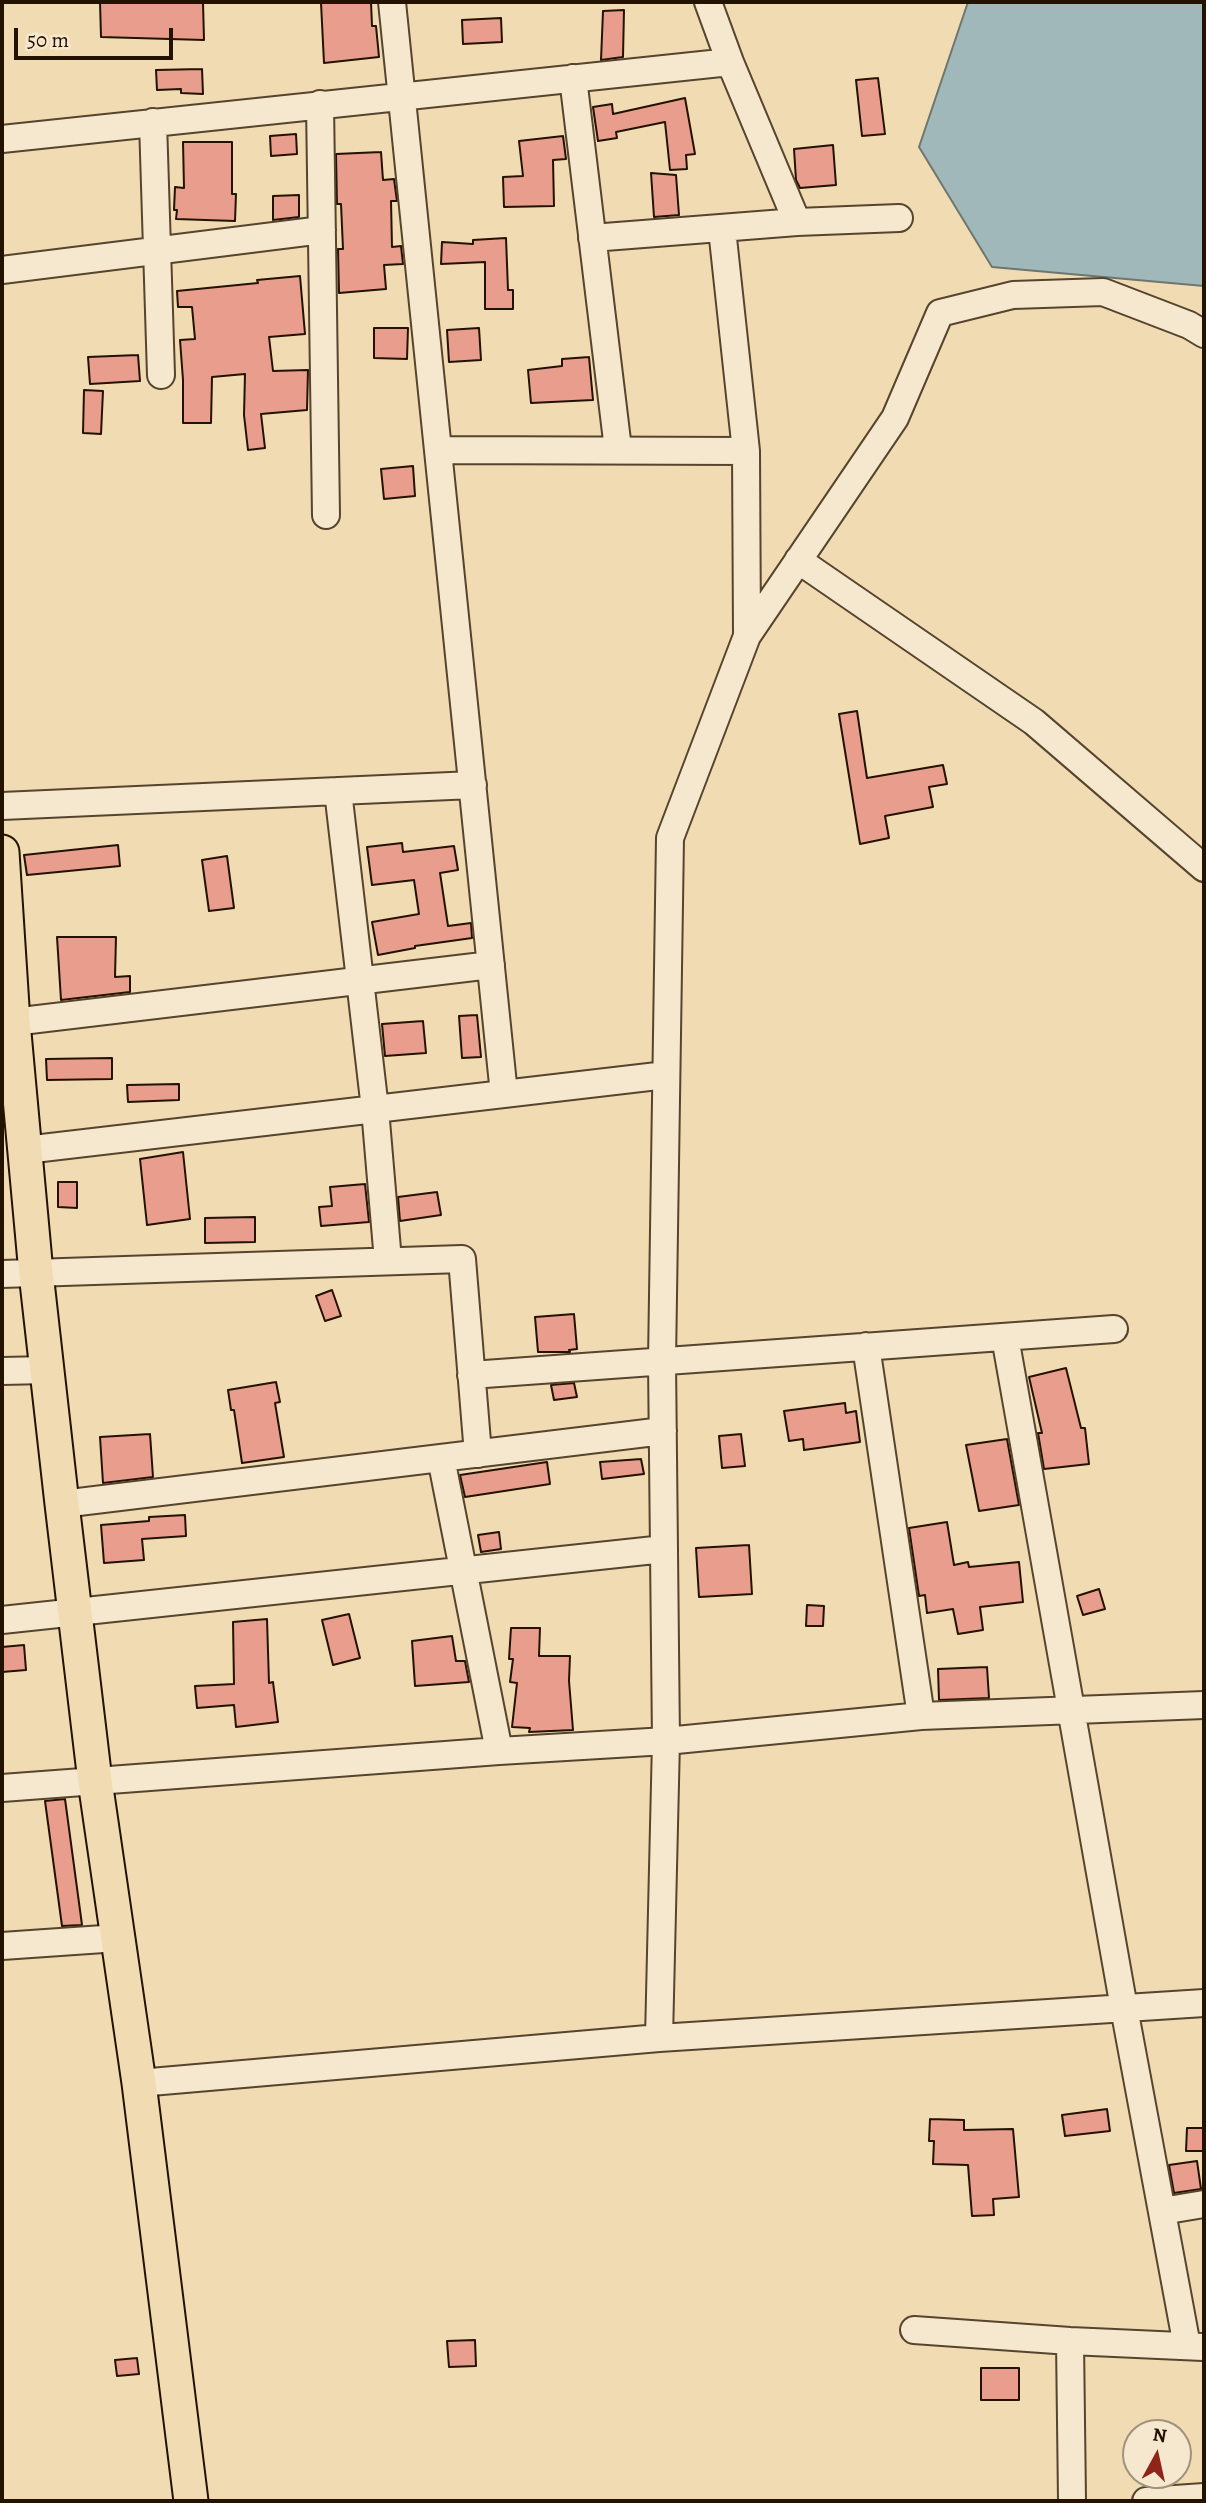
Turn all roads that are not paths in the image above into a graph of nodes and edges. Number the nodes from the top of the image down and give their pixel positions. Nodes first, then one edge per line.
1 (392, 2) edge
2 (708, 2) edge
3 (730, 62) junction
4 (573, 78) junction
5 (401, 96) junction
6 (320, 104) junction
7 (153, 122) junction
8 (2, 139) edge
9 (899, 218) dead end
10 (797, 222) junction
11 (722, 229) junction
12 (322, 230) junction
13 (592, 238) junction
14 (157, 250) junction
15 (2, 270) edge
16 (1204, 334) edge
17 (161, 375) dead end
18 (618, 449) junction
19 (438, 450) junction
20 (746, 451) junction
21 (326, 515) dead end
22 (798, 560) junction
23 (747, 636) junction
24 (473, 785) junction
25 (338, 791) junction
26 (2, 806) edge
27 (2, 852) edge
28 (1204, 868) edge
29 (491, 965) junction
30 (360, 979) junction
31 (13, 1022) junction
32 (666, 1075) junction
33 (505, 1094) junction
34 (375, 1109) junction
35 (25, 1150) junction
36 (388, 1261) junction
37 (36, 1273) junction
38 (2, 1274) edge
39 (1114, 1329) dead end
40 (1005, 1337) junction
41 (866, 1346) junction
42 (662, 1361) junction
43 (47, 1370) junction
44 (2, 1371) edge
45 (471, 1375) junction
46 (663, 1432) junction
47 (478, 1454) junction
48 (441, 1458) junction
49 (62, 1504) junction
50 (664, 1549) junction
51 (464, 1570) junction
52 (75, 1612) junction
53 (2, 1620) edge
54 (1204, 1705) edge
55 (1071, 1710) junction
56 (921, 1716) junction
57 (666, 1741) junction
58 (499, 1751) junction
59 (95, 1781) junction
60 (2, 1788) edge
61 (118, 1938) junction
62 (2, 1946) edge
63 (1204, 2003) edge
64 (1124, 2008) junction
65 (659, 2038) junction
66 (139, 2083) junction
67 (1204, 2204) edge
68 (1162, 2211) junction
69 (914, 2330) dead end
70 (1070, 2341) junction
71 (1196, 2347) edge
72 (1204, 2497) edge
73 (191, 2501) edge
74 (1072, 2501) edge
75 (1146, 2501) edge

1 - 5 street
2 - 3 street
3 - 4 street
3 - 10 street
4 - 5 street
4 - 13 street
5 - 6 street
5 - 19 street
6 - 7 street
6 - 12 street
7 - 8 street
7 - 14 street
9 - 10 street
10 - 11 street
11 - 13 street
11 - 20 street
12 - 14 street
12 - 21 street
13 - 18 street
14 - 15 street
14 - 17 street
16 - 22 street
18 - 19 street
18 - 20 street
19 - 24 street
20 - 23 street
22 - 23 street
22 - 28 street
23 - 32 street
24 - 25 street
24 - 29 street
25 - 26 street
25 - 30 street
27 - 31 main road
29 - 30 street
29 - 33 street
30 - 31 street
30 - 34 street
31 - 35 main road
32 - 33 street
32 - 42 street
33 - 34 street
34 - 35 street
34 - 36 street
35 - 37 main road
36 - 37 street
36 - 45 street
37 - 38 street
37 - 43 main road
39 - 40 street
40 - 41 street
40 - 55 street
41 - 42 street
41 - 56 street
42 - 45 street
42 - 46 street
43 - 44 street
43 - 49 main road
45 - 47 street
46 - 47 street
46 - 50 street
47 - 48 street
48 - 49 street
48 - 51 street
49 - 52 main road
50 - 51 street
50 - 57 street
51 - 52 street
51 - 58 street
52 - 53 street
52 - 59 main road
54 - 55 street
55 - 56 street
55 - 64 street
56 - 57 street
57 - 58 street
57 - 65 street
58 - 59 street
59 - 60 street
59 - 61 main road
61 - 62 street
61 - 66 main road
63 - 64 street
64 - 65 street
64 - 68 street
65 - 66 street
66 - 73 main road
67 - 68 street
68 - 71 street
69 - 70 street
70 - 71 street
70 - 74 street
72 - 75 street

